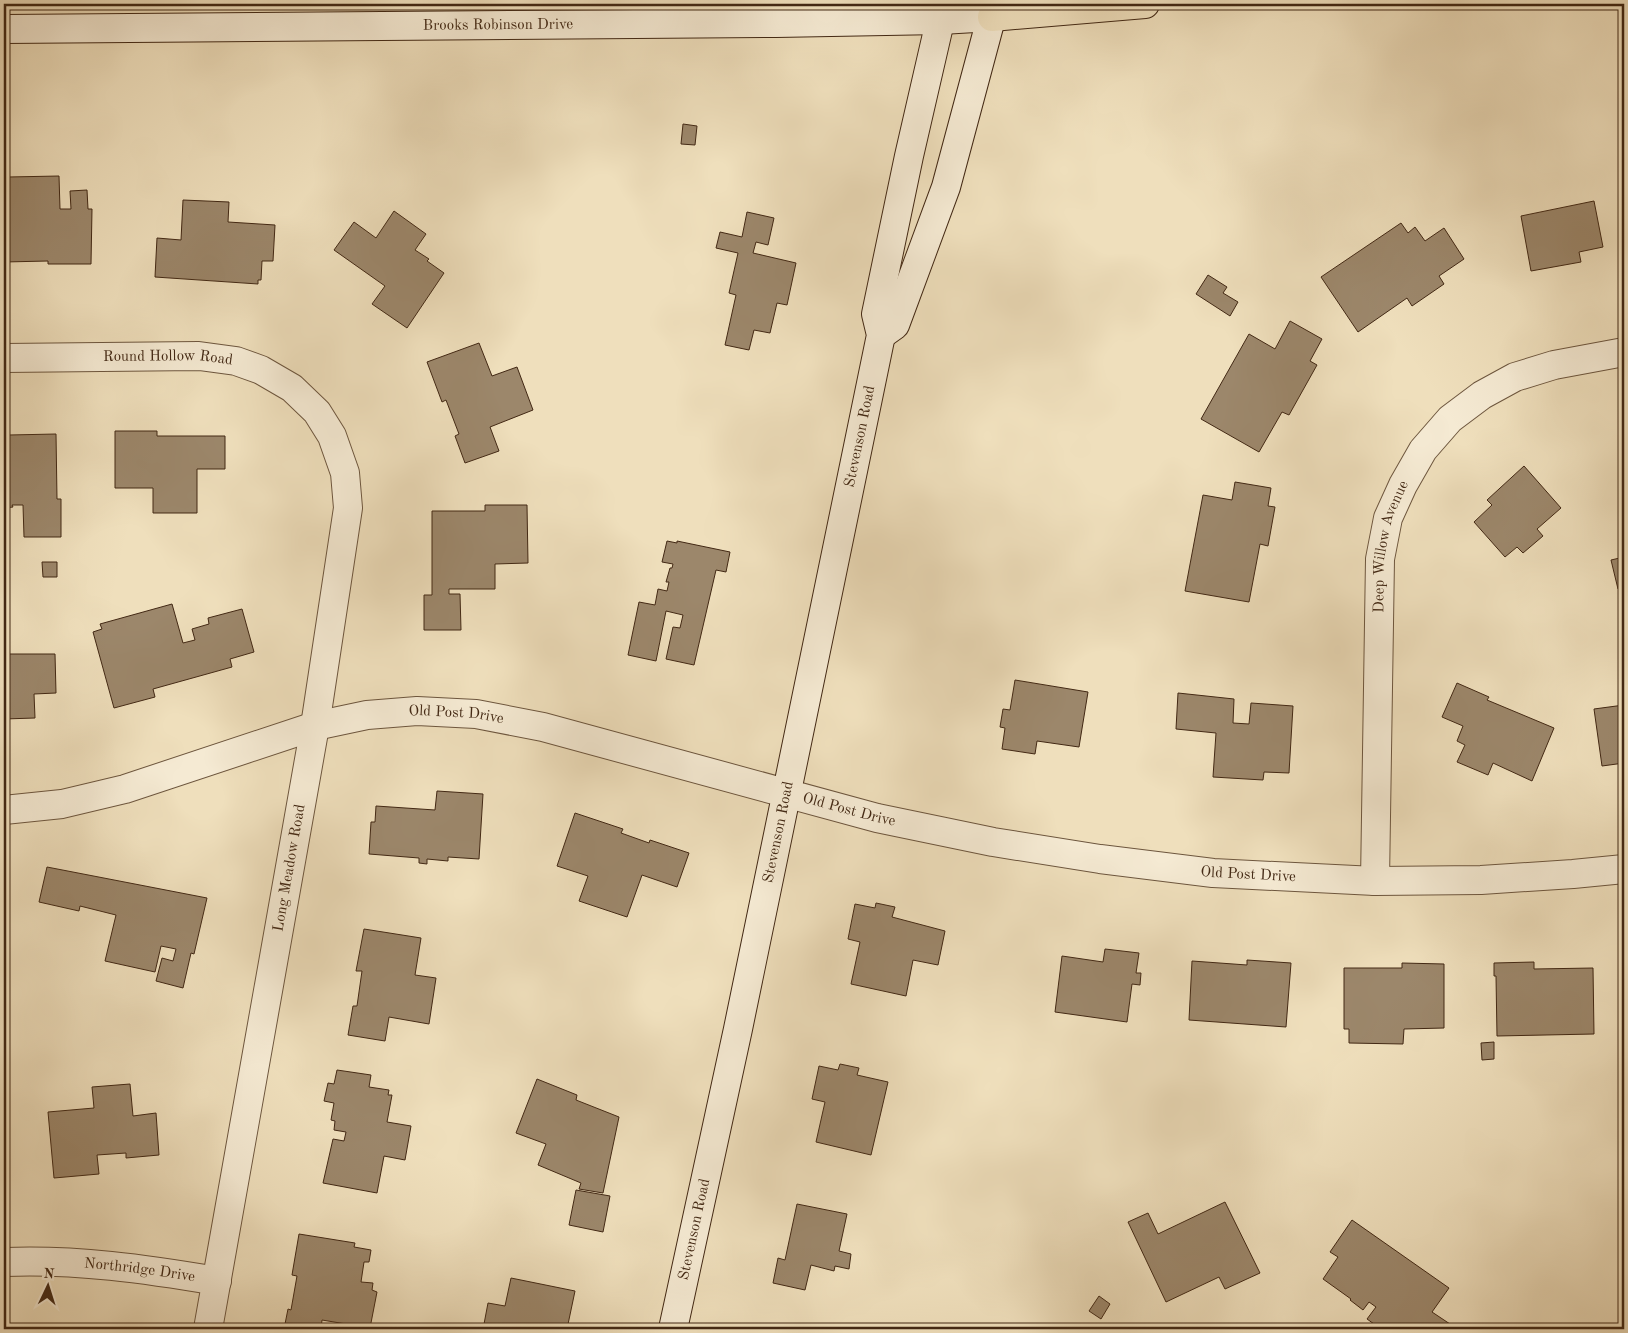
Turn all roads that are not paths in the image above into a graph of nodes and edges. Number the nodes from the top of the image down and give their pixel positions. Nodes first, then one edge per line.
1 (1145, 4) edge
2 (994, 10) edge
3 (943, 12) edge
4 (4, 29) edge
5 (881, 335) junction
6 (1624, 352) edge
7 (4, 358) edge
8 (317, 412) joint
9 (315, 726) junction
10 (786, 793) junction
11 (4, 810) edge
12 (1624, 868) edge
13 (1375, 881) junction
14 (4, 1262) edge
15 (217, 1280) junction
16 (208, 1329) edge
17 (674, 1329) edge

1 - 2 highway
2 - 3 street, Brooks Robinson Drive
2 - 5 street
3 - 4 street, Brooks Robinson Drive
3 - 5 street, Stevenson Road
5 - 10 street, Stevenson Road
6 - 13 street, Deep Willow Avenue
7 - 8 street, Round Hollow Road
8 - 9 street, Long Meadow Road
9 - 10 street, Old Post Drive
9 - 11 street, Old Post Drive
9 - 15 street, Long Meadow Road
10 - 13 street, Old Post Drive
10 - 17 street, Stevenson Road
12 - 13 street, Old Post Drive
14 - 15 street, Northridge Drive
15 - 16 street, Long Meadow Road

